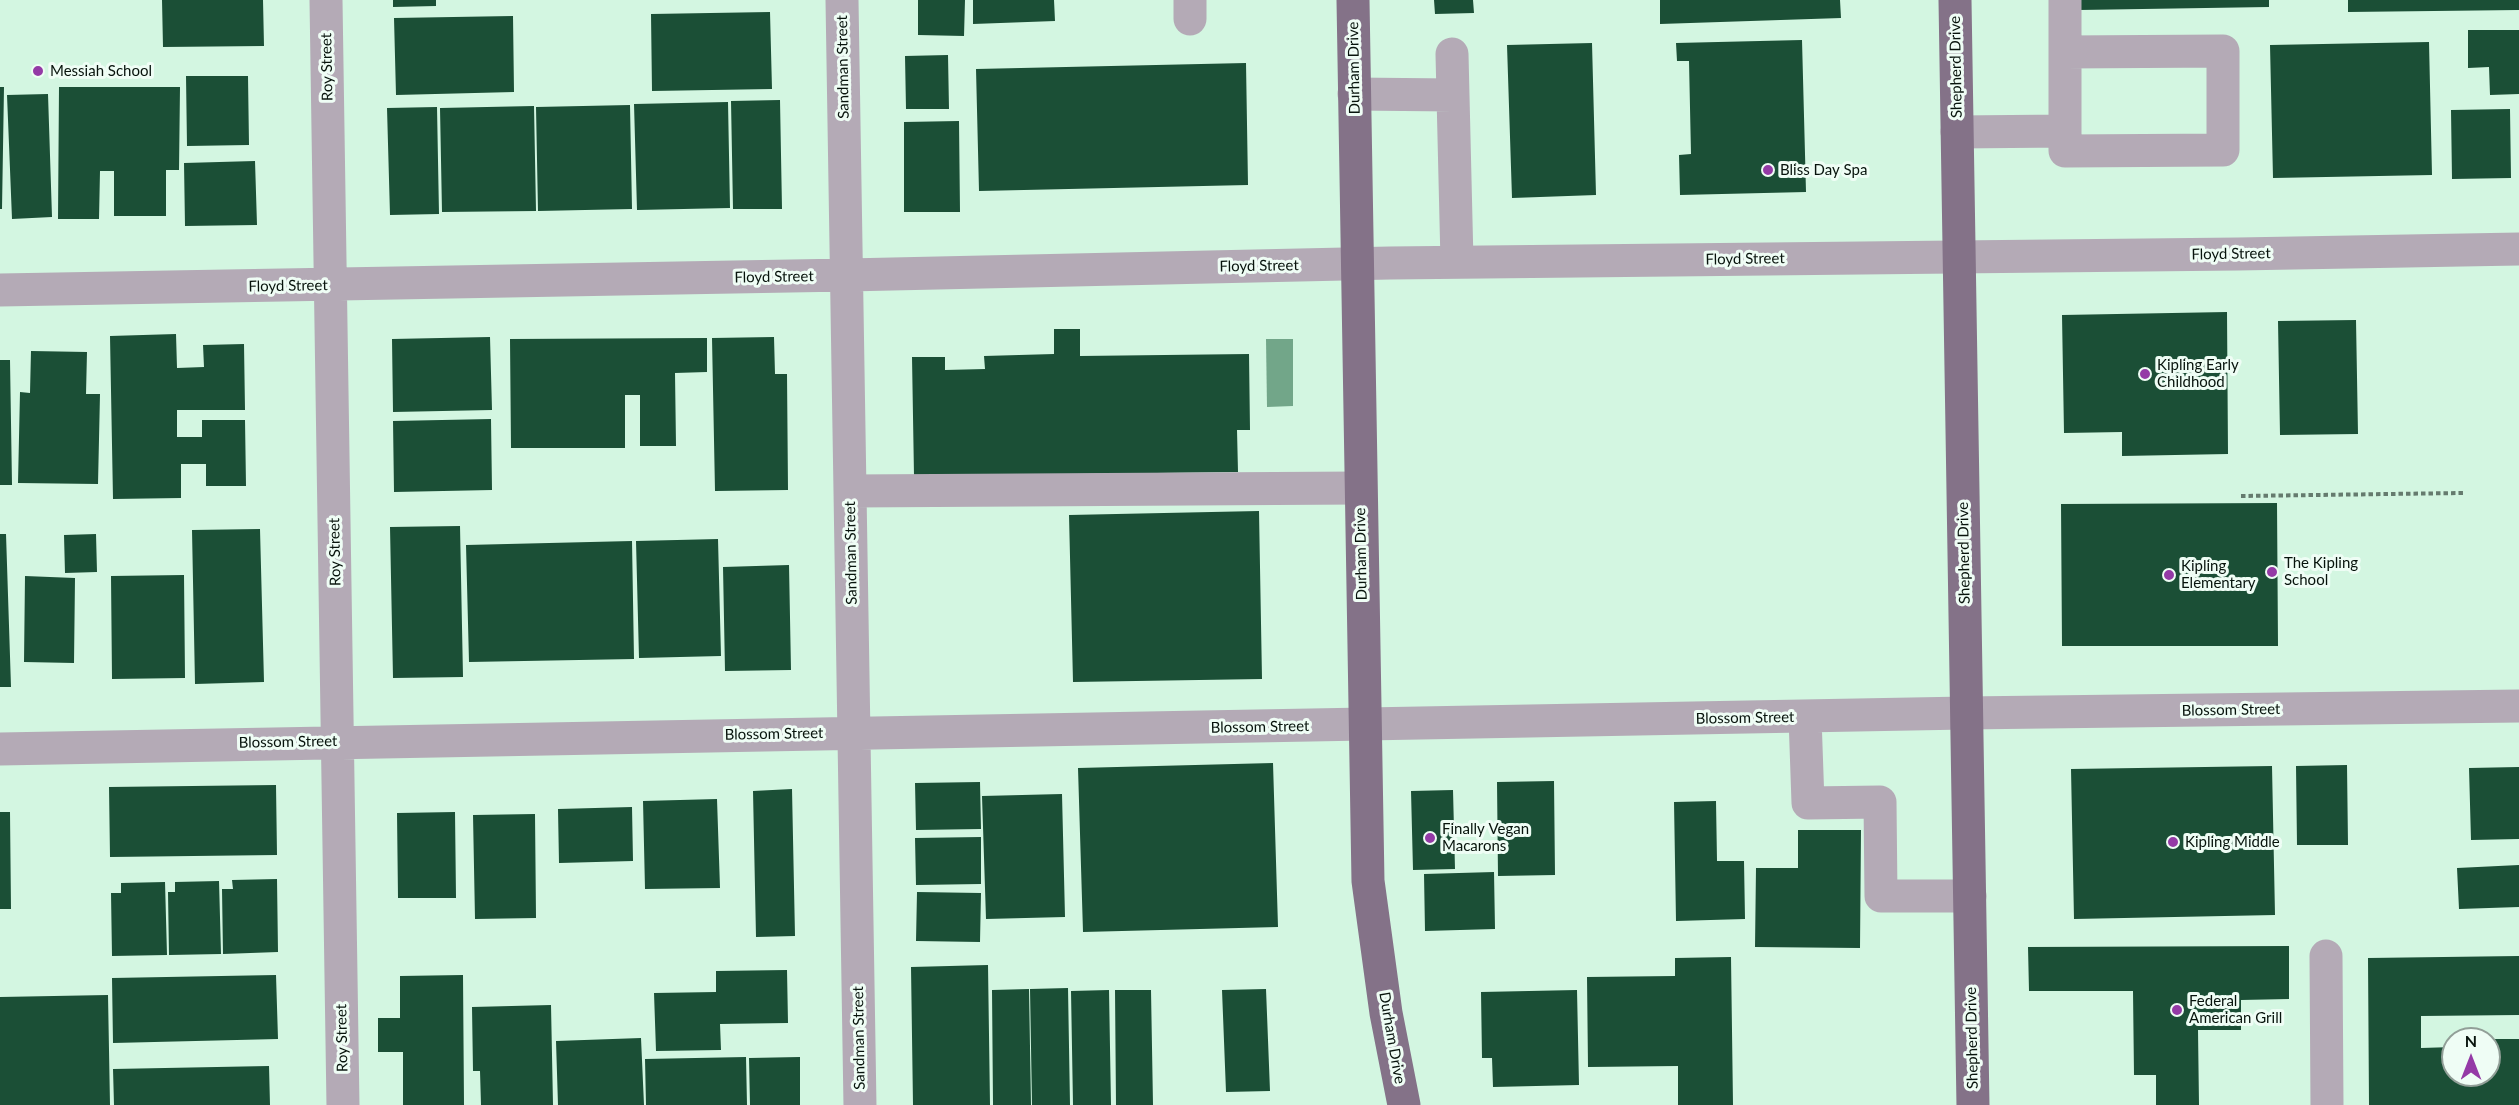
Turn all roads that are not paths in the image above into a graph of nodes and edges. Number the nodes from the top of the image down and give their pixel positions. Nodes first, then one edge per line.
1 (326, 0) edge
2 (842, 0) edge
3 (1353, 0) edge
4 (1955, 0) edge
5 (2065, 0) edge
6 (2066, 52) junction
7 (1452, 54) dead end
8 (1354, 94) junction
9 (1453, 95) junction
10 (2066, 131) junction
11 (1957, 132) junction
12 (2519, 249) edge
13 (1959, 256) junction
14 (1457, 262) junction
15 (1357, 264) junction
16 (847, 275) junction
17 (330, 285) junction
18 (0, 290) edge
19 (1360, 488) junction
20 (850, 491) junction
21 (2519, 706) edge
22 (1966, 713) junction
23 (1805, 717) junction
24 (1364, 725) junction
25 (854, 733) junction
26 (338, 741) junction
27 (0, 748) edge
28 (1970, 896) junction
29 (2326, 956) dead end
30 (343, 1105) edge
31 (860, 1105) edge
32 (1404, 1105) edge
33 (1973, 1105) edge
34 (2327, 1105) edge

1 - 17 street, Roy Street
2 - 16 street, Sandman Street
3 - 8 main road, Durham Drive
4 - 11 main road, Shepherd Drive
5 - 6 street
6 - 10 street
6 - 10 street
7 - 9 street
8 - 9 street
8 - 15 main road, Durham Drive
9 - 14 street
10 - 11 street
11 - 13 main road, Shepherd Drive
12 - 13 street, Floyd Street
13 - 14 street, Floyd Street
13 - 22 main road, Shepherd Drive
14 - 15 street, Floyd Street
15 - 16 street, Floyd Street
15 - 19 main road, Durham Drive
16 - 17 street, Floyd Street
16 - 20 street, Sandman Street
17 - 18 street, Floyd Street
17 - 26 street, Roy Street
19 - 20 street
19 - 24 main road, Durham Drive
20 - 25 street, Sandman Street
21 - 22 street, Blossom Street
22 - 23 street, Blossom Street
22 - 28 main road, Shepherd Drive
23 - 24 street, Blossom Street
23 - 28 street
24 - 25 street, Blossom Street
24 - 32 main road, Durham Drive
25 - 26 street, Blossom Street
25 - 31 street, Sandman Street
26 - 27 street, Blossom Street
26 - 30 street, Roy Street
28 - 33 main road, Shepherd Drive
29 - 34 street

